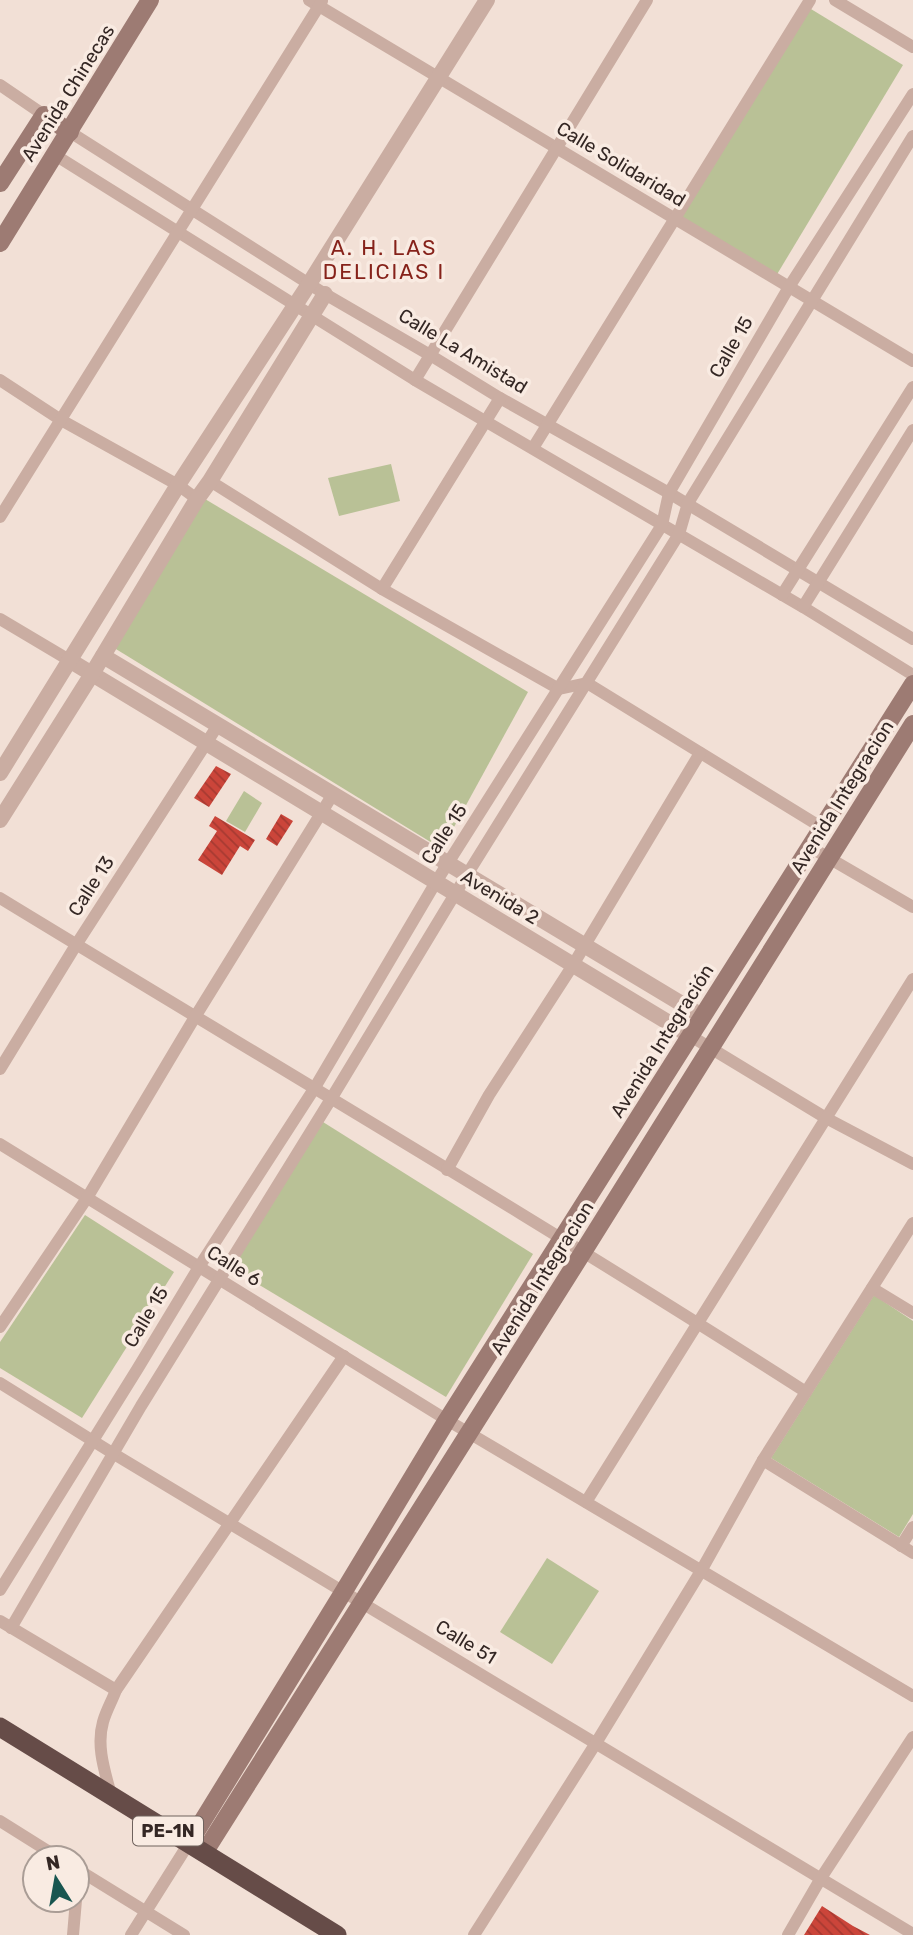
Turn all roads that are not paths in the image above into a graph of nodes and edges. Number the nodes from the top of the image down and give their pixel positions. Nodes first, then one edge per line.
1 (150, 0) edge
2 (487, 0) edge
3 (647, 0) edge
4 (810, 0) edge
5 (835, 0) edge
6 (317, 2) edge
7 (913, 47) edge
8 (439, 78) junction
9 (0, 85) edge
10 (913, 94) edge
11 (44, 115) junction
12 (70, 132) junction
13 (913, 136) edge
14 (556, 148) junction
15 (55, 155) junction
16 (0, 183) edge
17 (192, 209) junction
18 (674, 219) junction
19 (178, 231) junction
20 (0, 243) edge
21 (309, 284) junction
22 (789, 287) junction
23 (325, 295) junction
24 (812, 301) junction
25 (295, 306) junction
26 (311, 316) junction
27 (430, 355) junction
28 (913, 361) edge
29 (0, 380) edge
30 (415, 380) junction
31 (913, 387) edge
32 (500, 398) junction
33 (61, 419) junction
34 (485, 422) junction
35 (547, 424) junction
36 (913, 430) edge
37 (533, 448) junction
38 (210, 481) junction
39 (178, 485) junction
40 (669, 492) junction
41 (197, 499) junction
42 (688, 503) junction
43 (0, 517) edge
44 (662, 524) junction
45 (679, 534) junction
46 (797, 569) junction
47 (818, 583) junction
48 (382, 589) junction
49 (782, 595) junction
50 (803, 607) junction
51 (0, 619) edge
52 (913, 639) edge
53 (103, 656) junction
54 (69, 660) junction
55 (92, 674) junction
56 (913, 675) edge
57 (587, 683) junction
58 (913, 684) edge
59 (559, 689) junction
60 (913, 724) edge
61 (218, 725) junction
62 (206, 743) junction
63 (700, 752) junction
64 (0, 773) edge
65 (333, 794) junction
66 (321, 813) junction
67 (0, 820) edge
68 (821, 827) junction
69 (810, 847) junction
70 (829, 858) junction
71 (448, 864) junction
72 (467, 875) junction
73 (436, 882) junction
74 (455, 894) junction
75 (0, 898) edge
76 (913, 907) edge
77 (76, 945) junction
78 (584, 946) junction
79 (573, 965) junction
80 (913, 979) edge
81 (702, 1016) junction
82 (195, 1017) junction
83 (690, 1035) junction
84 (710, 1048) junction
85 (0, 1069) edge
86 (314, 1089) junction
87 (331, 1099) junction
88 (826, 1118) junction
89 (0, 1144) edge
90 (913, 1164) edge
91 (447, 1170) junction
92 (87, 1198) junction
93 (913, 1223) edge
94 (562, 1239) junction
95 (583, 1252) junction
96 (199, 1267) junction
97 (220, 1279) junction
98 (872, 1288) junction
99 (913, 1313) edge
100 (699, 1323) junction
101 (0, 1327) edge
102 (344, 1356) junction
103 (0, 1383) edge
104 (806, 1392) junction
105 (447, 1420) junction
106 (468, 1432) junction
107 (93, 1440) junction
108 (114, 1454) junction
109 (763, 1460) junction
110 (586, 1502) junction
111 (230, 1523) junction
112 (913, 1527) edge
113 (901, 1546) junction
114 (913, 1553) edge
115 (701, 1571) junction
116 (0, 1590) edge
117 (344, 1591) junction
118 (362, 1602) junction
119 (6, 1624) edge
120 (116, 1690) junction
121 (913, 1696) edge
122 (0, 1727) edge
123 (913, 1738) edge
124 (596, 1743) junction
125 (111, 1795) junction
126 (0, 1822) edge
127 (36, 1844) edge
128 (197, 1848) junction
129 (91, 1878) edge
130 (821, 1878) junction
131 (146, 1911) junction
132 (75, 1914) edge
133 (913, 1934) edge
134 (73, 1935) edge
135 (131, 1935) edge
136 (184, 1935) edge
137 (337, 1935) edge
138 (474, 1935) edge
139 (788, 1935) edge

1 - 12 main road, Avenida Chinecas
2 - 8 street
3 - 14 street
4 - 18 street
5 - 7 street
6 - 8 street, Calle Solidaridad
6 - 17 street
8 - 14 street, Calle Solidaridad
8 - 21 street
9 - 11 street, Calle La Amistad
10 - 22 street, Calle 15
11 - 12 main road, Calle La Amistad
11 - 16 main road, Avenida Chinecas
12 - 15 main road, Avenida Chinecas
12 - 17 street, Calle La Amistad
13 - 24 street
14 - 18 street, Calle Solidaridad
14 - 27 street
15 - 19 street
15 - 20 main road, Avenida Chinecas
17 - 19 street
17 - 21 street, Calle La Amistad
18 - 22 street, Calle Solidaridad
18 - 35 street
19 - 25 street
19 - 33 street
21 - 23 street, Calle La Amistad
21 - 25 street
22 - 24 street, Calle Solidaridad
22 - 40 street, Calle 15
23 - 26 street
23 - 27 street, Calle La Amistad
24 - 28 street, Calle Solidaridad
24 - 42 street
25 - 26 street
25 - 39 street
26 - 30 street
26 - 38 street
27 - 30 street
27 - 32 street, Calle La Amistad
29 - 33 street
30 - 34 street
31 - 46 street
32 - 34 street
32 - 35 street, Calle La Amistad
33 - 39 street
33 - 43 street
34 - 37 street
34 - 48 street
35 - 37 street
35 - 40 street, Calle La Amistad
36 - 47 street
37 - 44 street
38 - 41 street
38 - 48 street
39 - 41 street
39 - 54 street
40 - 42 street, Calle La Amistad
40 - 44 street, Calle 15
41 - 53 street
42 - 45 street
42 - 46 street, Calle La Amistad
44 - 45 street
44 - 59 street, Calle 15
45 - 49 street
45 - 57 street
46 - 47 street, Calle La Amistad
46 - 49 street
47 - 50 street
47 - 52 street, Calle La Amistad
48 - 59 street
49 - 50 street
50 - 56 street
51 - 54 street
53 - 55 street
53 - 61 street, Avenida 2
54 - 55 street, Avenida 2
54 - 64 street
55 - 62 street, Avenida 2
55 - 67 street
57 - 59 street
57 - 63 street
57 - 72 street
58 - 68 main road, Avenida Integración
59 - 71 street, Calle 15
60 - 70 main road, Avenida Integracion
61 - 62 street, Calle 13
61 - 65 street, Avenida 2
62 - 66 street, Avenida 2
62 - 77 street, Calle 13
63 - 68 street
63 - 78 street
65 - 66 street
65 - 71 street, Avenida 2
66 - 73 street, Avenida 2
66 - 82 street
68 - 69 main road, Avenida Integración
69 - 70 street
69 - 81 main road, Avenida Integración
70 - 76 street
70 - 84 main road, Avenida Integracion
71 - 72 street, Avenida 2
71 - 73 street, Calle 15
72 - 74 street
72 - 78 street, Avenida 2
73 - 74 street, Avenida 2
73 - 86 street, Calle 15
74 - 79 street, Avenida 2
74 - 87 street
75 - 77 street
77 - 82 street
77 - 85 street, Calle 13
78 - 79 street
78 - 81 street, Avenida 2
79 - 83 street, Avenida 2
79 - 91 street
80 - 88 street
81 - 83 main road, Avenida Integración
82 - 86 street
82 - 92 street
83 - 84 street, Avenida 2
83 - 94 main road, Avenida Integración
84 - 88 street, Avenida 2
84 - 95 main road, Avenida Integracion
86 - 87 street
86 - 96 street, Calle 15
87 - 91 street
87 - 97 street
88 - 90 street, Avenida 2
88 - 100 street
89 - 92 street, Calle 6
91 - 94 street
92 - 96 street, Calle 6
92 - 101 street
93 - 98 street
94 - 95 street
94 - 105 main road, Avenida Integración
95 - 100 street
95 - 106 main road, Avenida Integracion
96 - 97 street, Calle 6
96 - 107 street, Calle 15
97 - 102 street, Calle 6
97 - 108 street
98 - 99 street
98 - 104 street
100 - 104 street
100 - 110 street
102 - 105 street, Calle 6
102 - 111 street
103 - 107 street, Calle 51
104 - 109 street
105 - 106 street, Calle 6
105 - 117 main road, Avenida Integración
106 - 110 street, Calle 6
106 - 118 main road, Avenida Integracion
107 - 108 street, Calle 51
107 - 116 street, Calle 15
108 - 111 street, Calle 51
108 - 119 street
109 - 113 street
109 - 115 street
110 - 115 street, Calle 6
111 - 117 street, Calle 51
111 - 120 street
112 - 113 street
113 - 114 street
115 - 121 street, Calle 6
115 - 124 street
117 - 118 street, Calle 51
117 - 128 main road, Avenida Integración
118 - 124 street, Calle 51
118 - 128 main road, Avenida Integracion
119 - 120 street
120 - 125 street
122 - 125 highway, PE-1N
123 - 130 street
124 - 130 street, Calle 51
124 - 138 street
125 - 128 highway, PE-1N
126 - 127 street
128 - 131 street
128 - 137 highway, PE-1N
129 - 131 street
130 - 133 street, Calle 51
130 - 139 street
131 - 135 street
131 - 136 street
132 - 134 street

